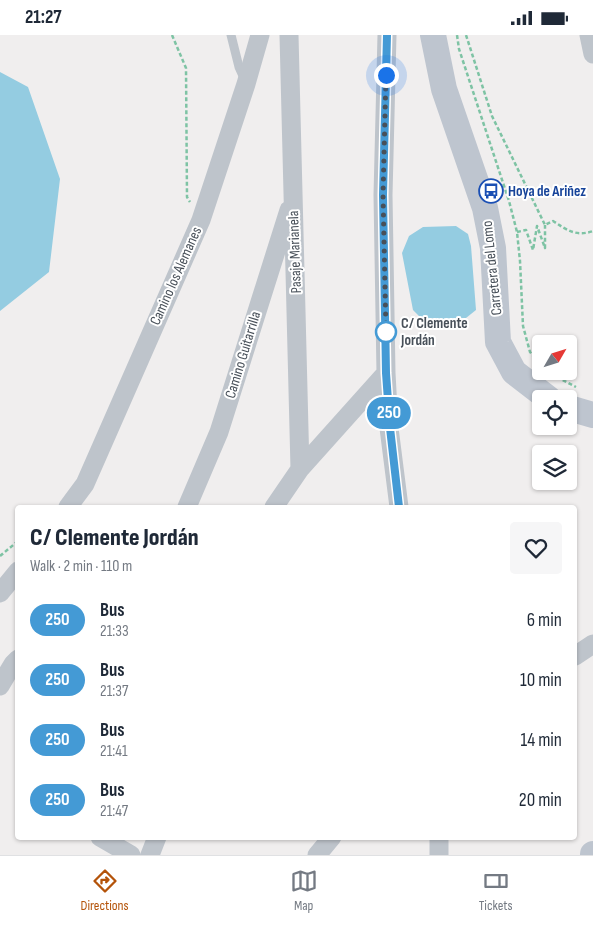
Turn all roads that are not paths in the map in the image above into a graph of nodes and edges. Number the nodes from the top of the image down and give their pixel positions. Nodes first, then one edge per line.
1 (232, 35) edge
2 (260, 35) edge
3 (289, 35) edge
4 (387, 35) edge
5 (433, 35) edge
6 (589, 35) edge
7 (593, 54) edge
8 (246, 84) junction
9 (292, 199) junction
10 (386, 373) junction
11 (551, 387) edge
12 (577, 401) edge
13 (593, 415) edge
14 (300, 469) junction
15 (69, 505) edge
16 (188, 505) edge
17 (275, 505) edge
18 (398, 505) edge
19 (15, 575) edge
20 (0, 593) edge
21 (593, 644) edge
22 (577, 655) edge
23 (15, 662) edge
24 (0, 686) edge
25 (105, 840) edge
26 (156, 840) edge
27 (330, 840) edge
28 (439, 840) edge
29 (131, 855) edge
30 (150, 855) edge
31 (317, 855) edge
32 (439, 855) edge

1 - 8 lane
2 - 8 street, Camino los Alemanes
3 - 9 street, Pasaje Marianela
4 - 10 street
5 - 11 main road, Carretera del Lomo
6 - 7 street
8 - 15 street, Camino los Alemanes
9 - 14 street, Pasaje Marianela
9 - 16 street, Camino Guitarrilla
10 - 14 street
10 - 18 street
12 - 13 main road
14 - 17 street
19 - 20 street
21 - 22 street
23 - 24 street
25 - 29 street
26 - 30 street
27 - 31 street
28 - 32 street

